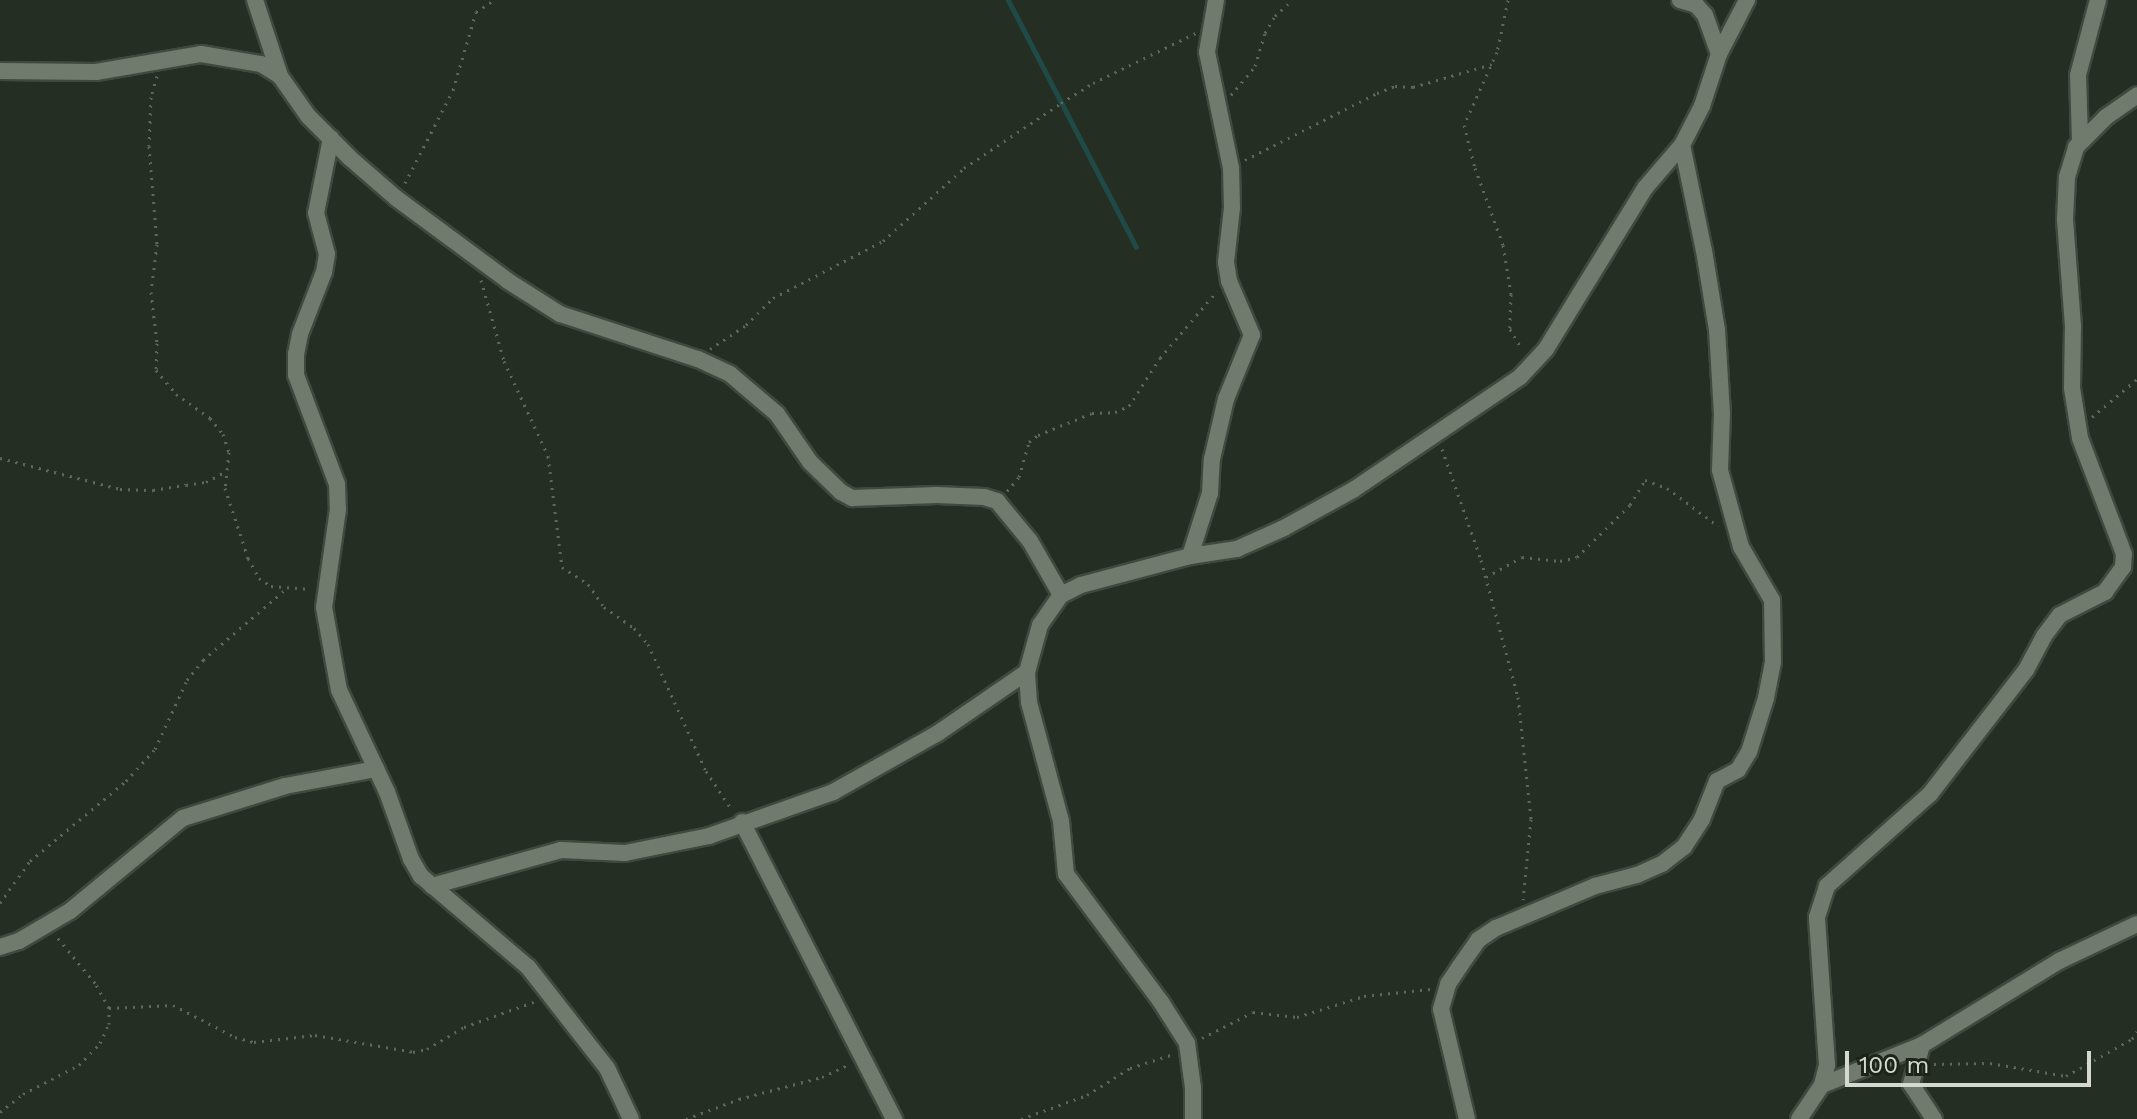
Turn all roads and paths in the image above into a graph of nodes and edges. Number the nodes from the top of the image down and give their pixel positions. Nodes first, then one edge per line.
1 (255, 0) edge
2 (494, 0) edge
3 (1216, 0) edge
4 (1292, 0) edge
5 (1508, 0) edge
6 (1680, 0) edge
7 (1747, 0) edge
8 (2098, 0) edge
9 (1210, 32) junction
10 (1719, 54) junction
11 (168, 60) junction
12 (1492, 64) junction
13 (0, 71) edge
14 (280, 76) junction
15 (2137, 95) edge
16 (1217, 112) junction
17 (331, 138) junction
18 (2080, 141) junction
19 (1682, 145) junction
20 (1231, 168) junction
21 (396, 198) junction
22 (479, 260) junction
23 (1229, 281) junction
24 (698, 359) junction
25 (1532, 364) junction
26 (2137, 379) edge
27 (1442, 429) junction
28 (2080, 438) junction
29 (0, 458) edge
30 (226, 471) junction
31 (997, 501) junction
32 (1741, 547) junction
33 (1190, 556) junction
34 (1486, 577) junction
35 (289, 587) junction
36 (326, 591) junction
37 (1061, 595) junction
38 (1027, 672) junction
39 (376, 769) junction
40 (742, 822) junction
41 (432, 886) junction
42 (0, 903) edge
43 (1521, 916) junction
44 (48, 924) junction
45 (2137, 924) edge
46 (0, 947) edge
47 (1448, 984) junction
48 (552, 997) junction
49 (109, 1008) junction
50 (2137, 1031) edge
51 (1187, 1047) junction
52 (1920, 1053) junction
53 (860, 1056) junction
54 (1822, 1085) junction
55 (0, 1112) edge
56 (631, 1119) edge
57 (686, 1119) edge
58 (894, 1119) edge
59 (1021, 1119) edge
60 (1193, 1119) edge
61 (1467, 1119) edge
62 (1799, 1119) edge
63 (1934, 1119) edge

1 - 14 street
2 - 21 path
3 - 9 street
4 - 16 path
5 - 12 path
6 - 10 street
7 - 10 street
8 - 18 street
9 - 16 street
9 - 24 path
10 - 19 street
11 - 13 street
11 - 14 street
11 - 30 path
12 - 20 path
12 - 25 path
14 - 17 street
15 - 18 street
16 - 20 street
17 - 21 street
17 - 36 street
18 - 28 street
19 - 25 street
19 - 32 street
20 - 23 street
21 - 22 street
22 - 24 street
22 - 40 path
23 - 31 path
23 - 33 street
24 - 31 street
25 - 27 street
26 - 28 path
27 - 33 street
27 - 34 path
28 - 54 street
29 - 30 path
30 - 35 path
31 - 37 street
32 - 34 path
32 - 43 street
33 - 37 street
34 - 43 path
35 - 36 path
35 - 42 path
36 - 39 street
37 - 38 street
38 - 40 street
38 - 51 street
39 - 41 street
39 - 44 street
40 - 41 street
40 - 53 street
41 - 48 street
43 - 47 street
44 - 46 street
44 - 49 path
45 - 52 street
47 - 51 path
47 - 61 street
48 - 49 path
48 - 56 street
49 - 55 path
50 - 52 path
51 - 59 path
51 - 60 street
52 - 54 street
52 - 63 street
53 - 57 path
53 - 58 street
54 - 62 street

